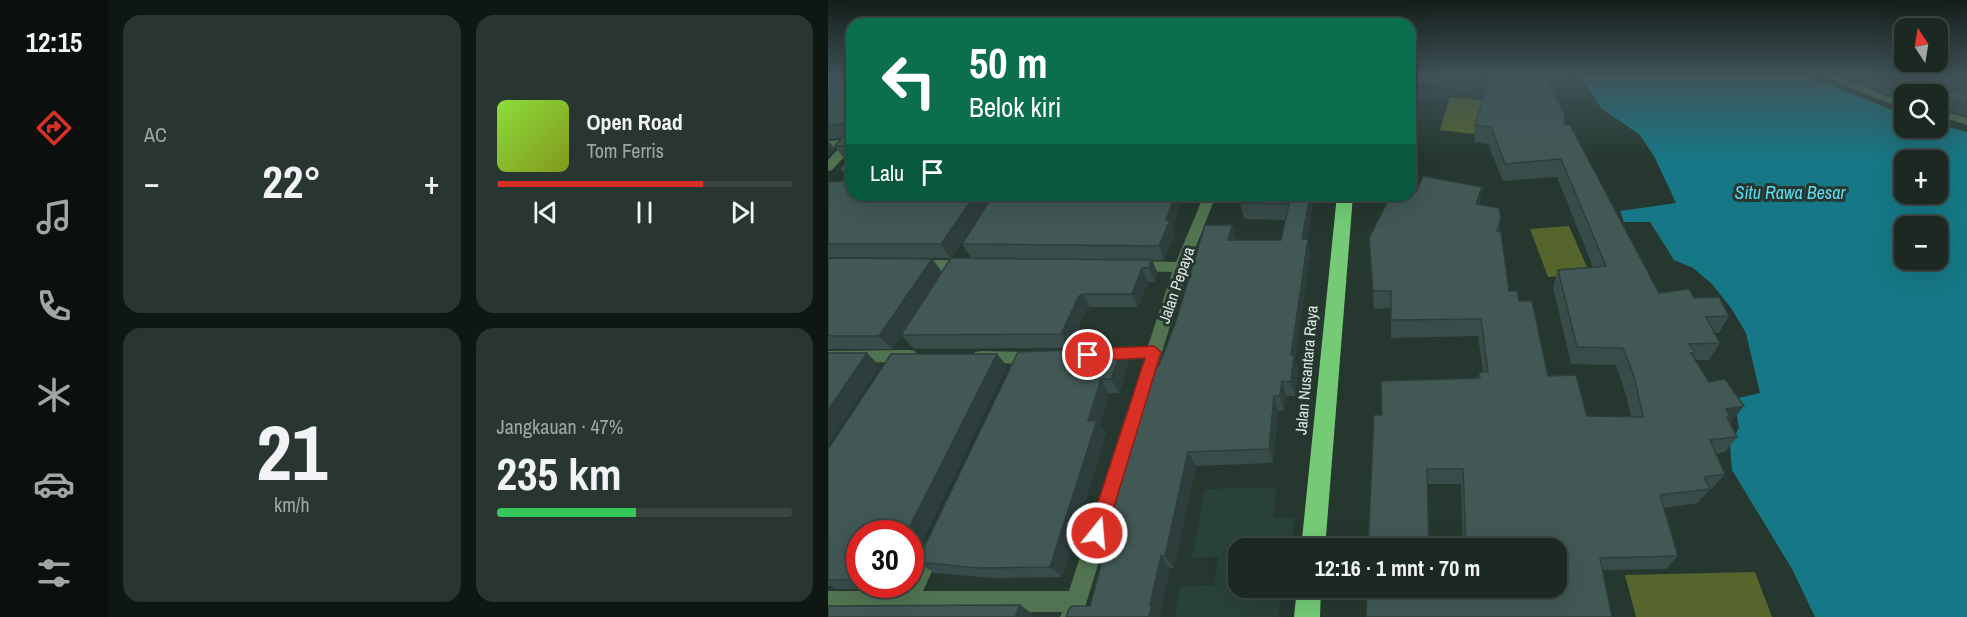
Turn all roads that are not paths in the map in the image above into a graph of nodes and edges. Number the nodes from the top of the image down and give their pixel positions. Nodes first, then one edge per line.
1 (1948, 115) edge
2 (1967, 122) edge
3 (846, 143) edge
4 (828, 144) edge
5 (846, 148) edge
6 (828, 167) edge
7 (1208, 201) edge
8 (1344, 201) edge
9 (969, 245) edge
10 (898, 265) edge
11 (956, 265) junction
12 (980, 265) edge
13 (1122, 266) edge
14 (1181, 267) junction
15 (944, 285) edge
16 (913, 336) edge
17 (1154, 352) junction
18 (1082, 355) edge
19 (900, 356) junction
20 (923, 356) edge
21 (828, 357) edge
22 (967, 357) edge
23 (1046, 357) edge
24 (1022, 358) junction
25 (887, 376) edge
26 (1012, 380) edge
27 (943, 527) edge
28 (1314, 538) edge
29 (1309, 598) edge
30 (908, 601) junction
31 (828, 602) edge
32 (1073, 609) edge
33 (1307, 617) edge

1 - 2 street
3 - 4 street
5 - 6 street
7 - 14 street, Jalan Pepaya
8 - 28 highway, Jalan Nusantara Raya
9 - 11 street
10 - 11 street
11 - 12 street
11 - 15 street
13 - 14 street
14 - 17 street, Jalan Pepaya
16 - 19 street
17 - 18 street
17 - 32 street, Jalan Pepaya
19 - 20 street
19 - 21 street
19 - 25 street
22 - 24 street
23 - 24 street
24 - 26 street
27 - 30 street
29 - 33 highway
30 - 31 street
30 - 32 street

